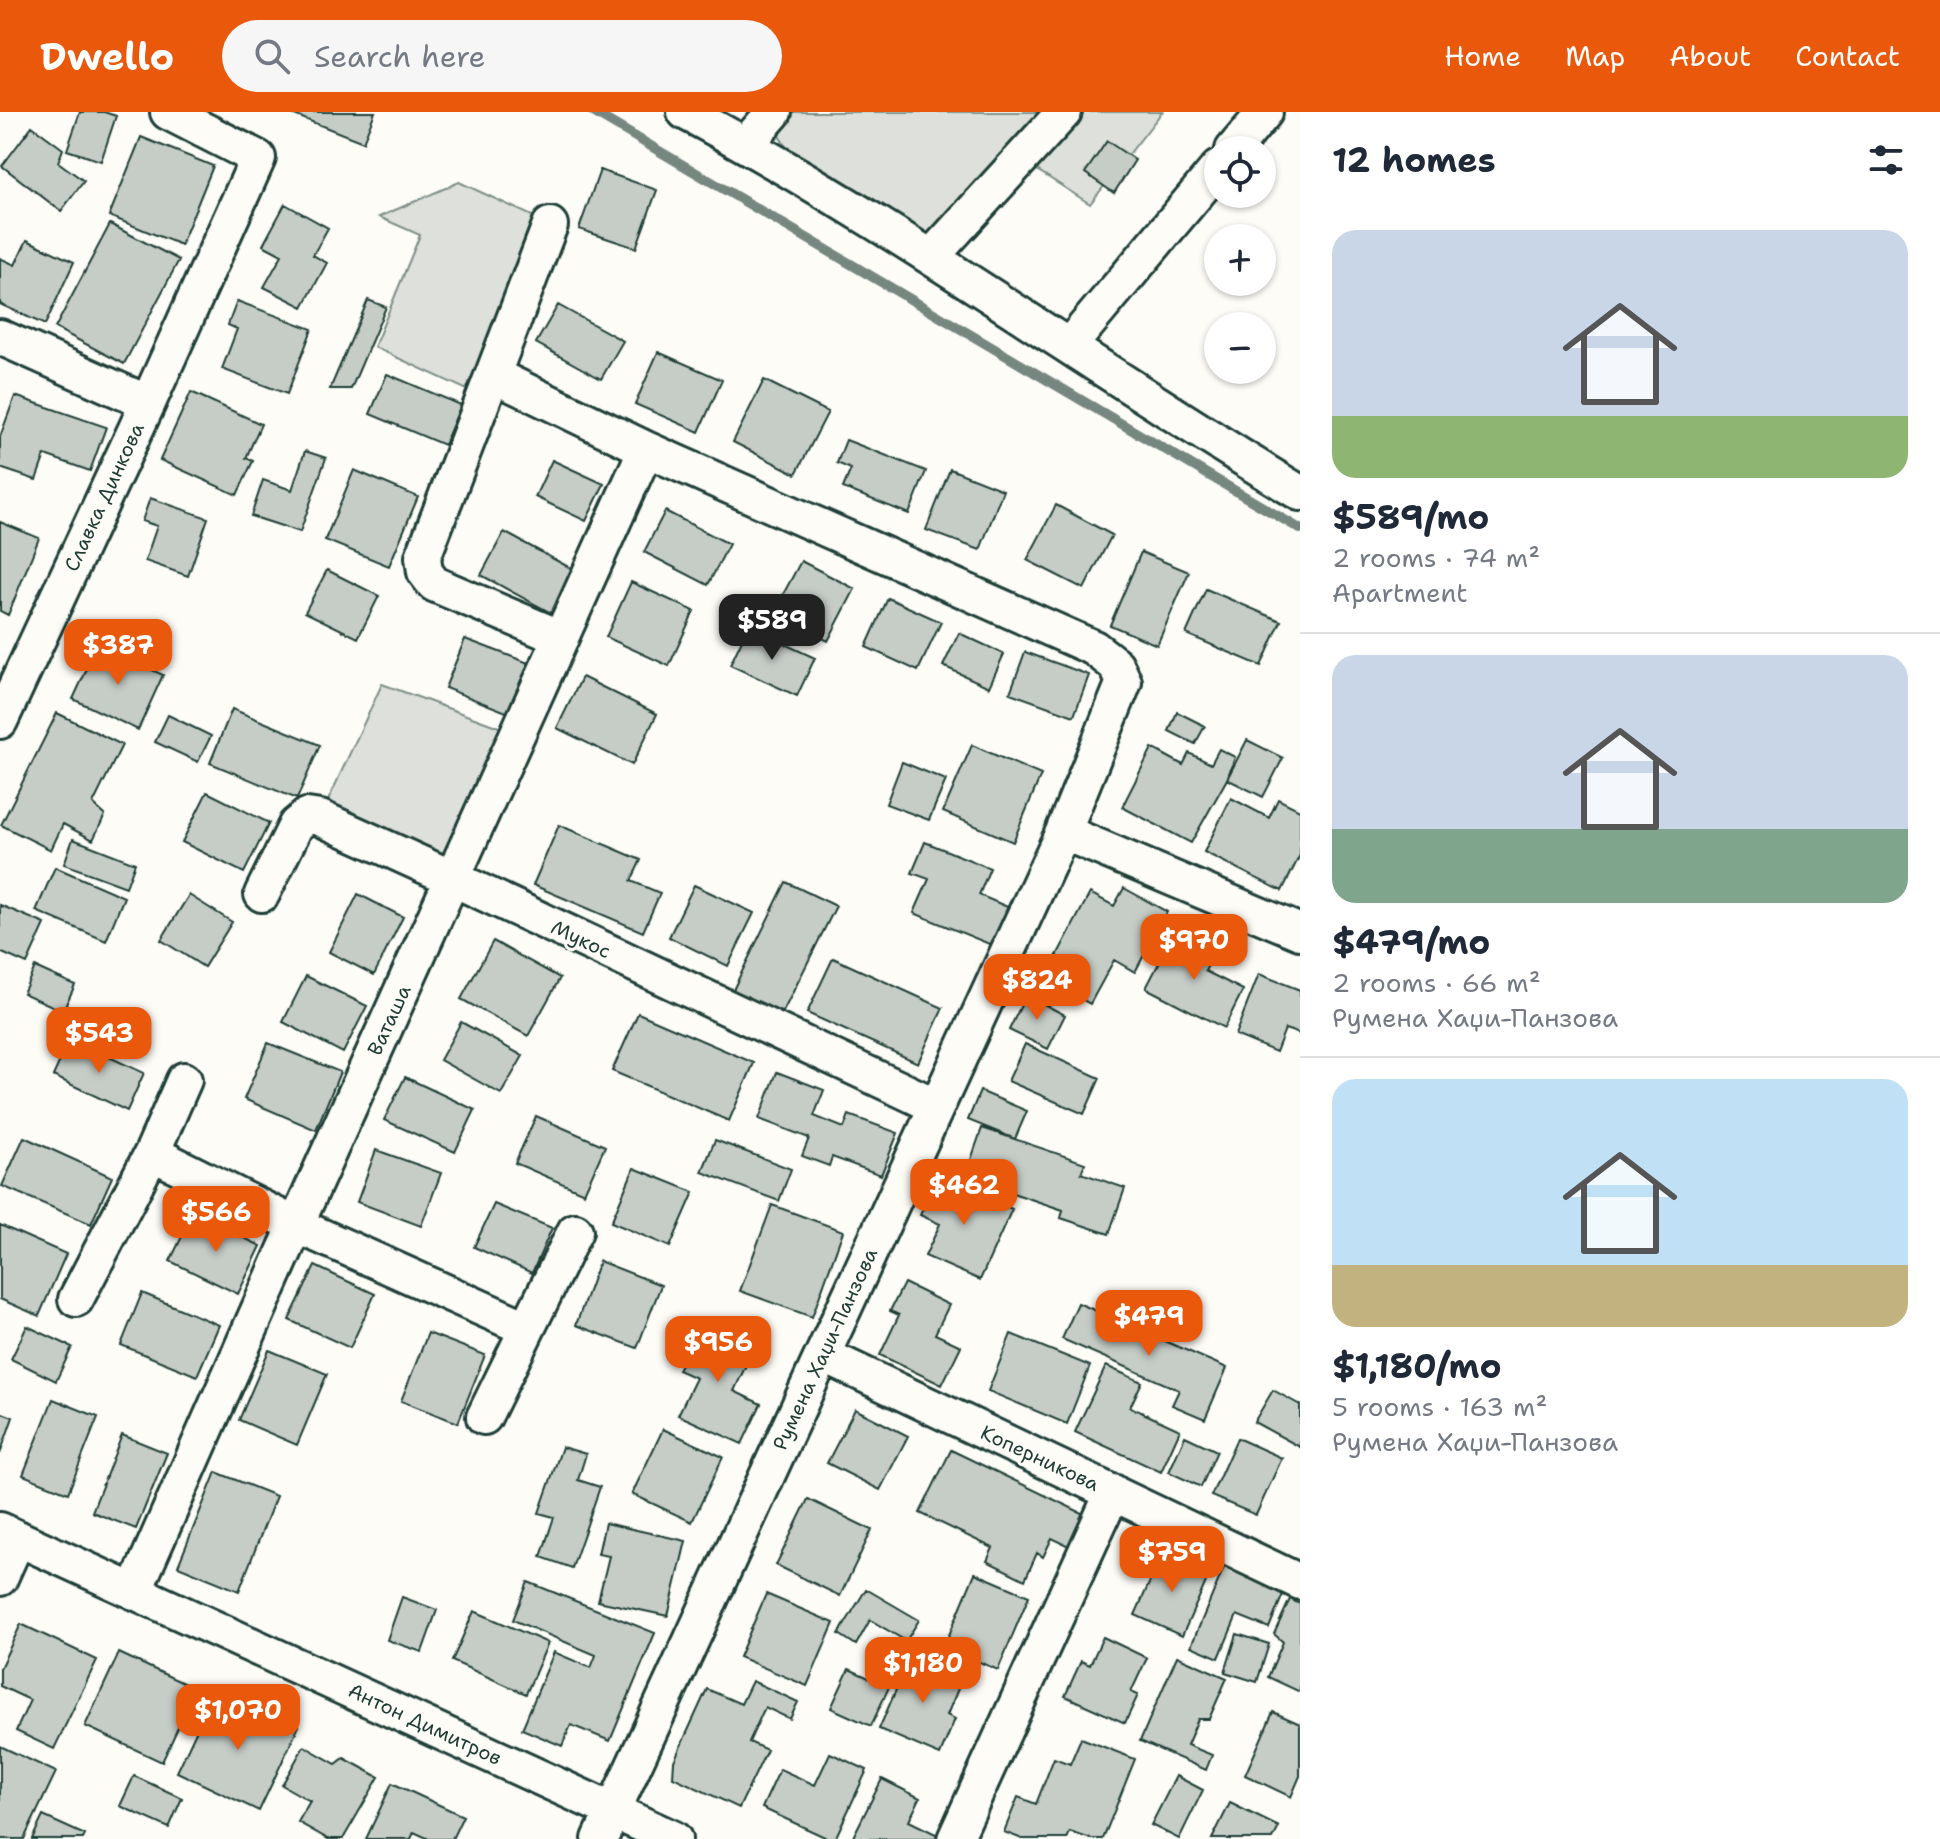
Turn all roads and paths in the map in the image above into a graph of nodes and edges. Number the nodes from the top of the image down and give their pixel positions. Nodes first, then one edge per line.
1 (168, 112) edge
2 (685, 112) edge
3 (774, 112) edge
4 (1064, 112) edge
5 (1265, 112) edge
6 (1245, 136) edge
7 (746, 144) junction
8 (1204, 185) edge
9 (550, 225) dead end
10 (932, 256) junction
11 (0, 337) edge
12 (1069, 346) junction
13 (493, 375) junction
14 (148, 403) junction
15 (646, 449) junction
16 (1300, 493) edge
17 (561, 638) junction
18 (0, 721) edge
19 (1063, 832) junction
20 (454, 879) junction
21 (262, 894) dead end
22 (1300, 932) edge
23 (184, 1080) dead end
24 (936, 1106) junction
25 (152, 1153) junction
26 (296, 1225) junction
27 (575, 1231) dead end
28 (76, 1299) dead end
29 (526, 1328) junction
30 (823, 1355) junction
31 (484, 1417) dead end
32 (1113, 1492) junction
33 (9, 1534) edge
34 (0, 1578) edge
35 (1300, 1582) edge
36 (134, 1592) junction
37 (606, 1824) edge
38 (674, 1839) edge
39 (955, 1839) edge

1 - 14 street, Славка Динкова
2 - 7 street
3 - 7 street
4 - 10 street
5 - 6 street
7 - 10 street
8 - 12 street
9 - 13 street
10 - 12 street
11 - 14 street, Славка Динкова
12 - 16 street
13 - 15 street
13 - 17 street
14 - 18 street, Славка Динкова
15 - 17 street, Ваташа
15 - 19 street, Румена Хаџи-Панзова
17 - 20 street, Ваташа
19 - 22 street
19 - 24 street, Румена Хаџи-Панзова
20 - 21 street, Мукос
20 - 24 street, Мукос
20 - 26 street, Ваташа
23 - 25 street
24 - 30 street, Румена Хаџи-Панзова
25 - 26 street
25 - 28 street
26 - 29 street
26 - 36 street, Ваташа
27 - 29 street
29 - 31 street
30 - 32 street, Коперникова
30 - 37 street, Румена Хаџи-Панзова
32 - 35 street, Коперникова
32 - 39 street
33 - 34 street
33 - 36 street, Антон Димитров
36 - 37 street, Антон Димитров
37 - 38 street, Антон Димитров

